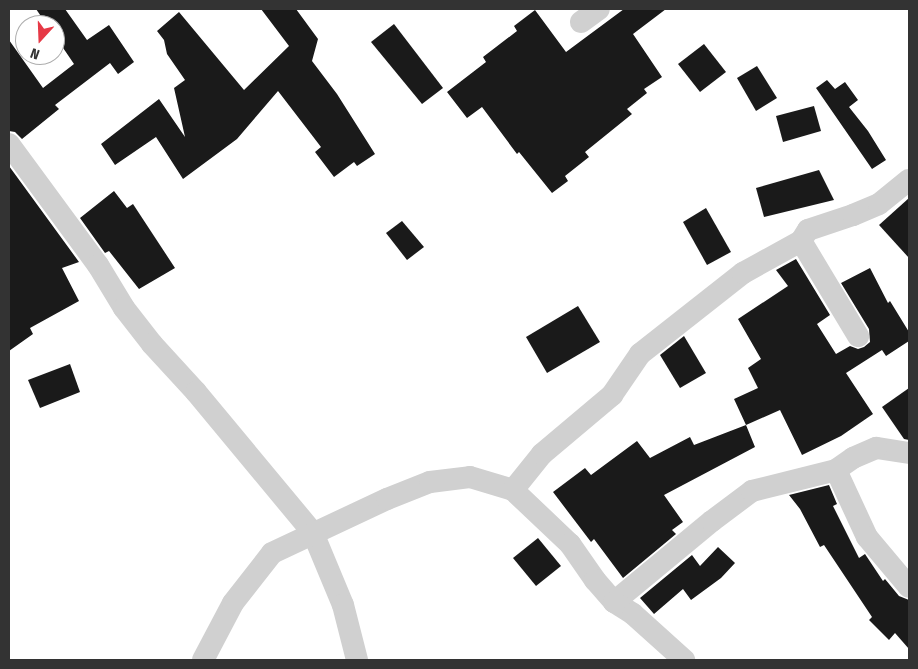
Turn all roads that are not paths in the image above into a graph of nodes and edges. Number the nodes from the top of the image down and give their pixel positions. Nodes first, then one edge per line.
1 (599, 9) edge
2 (581, 22) dead end
3 (9, 144) edge
4 (909, 180) edge
5 (801, 241) junction
6 (858, 336) dead end
7 (909, 453) edge
8 (836, 470) junction
9 (513, 490) junction
10 (313, 532) junction
11 (909, 587) edge
12 (614, 602) junction
13 (203, 660) edge
14 (357, 660) edge
15 (684, 660) edge

1 - 2 street
3 - 10 street
4 - 5 street
5 - 6 street
5 - 9 street
7 - 8 street
8 - 11 street
8 - 12 street
9 - 10 street
9 - 12 street
10 - 13 street
10 - 14 street
12 - 15 street

